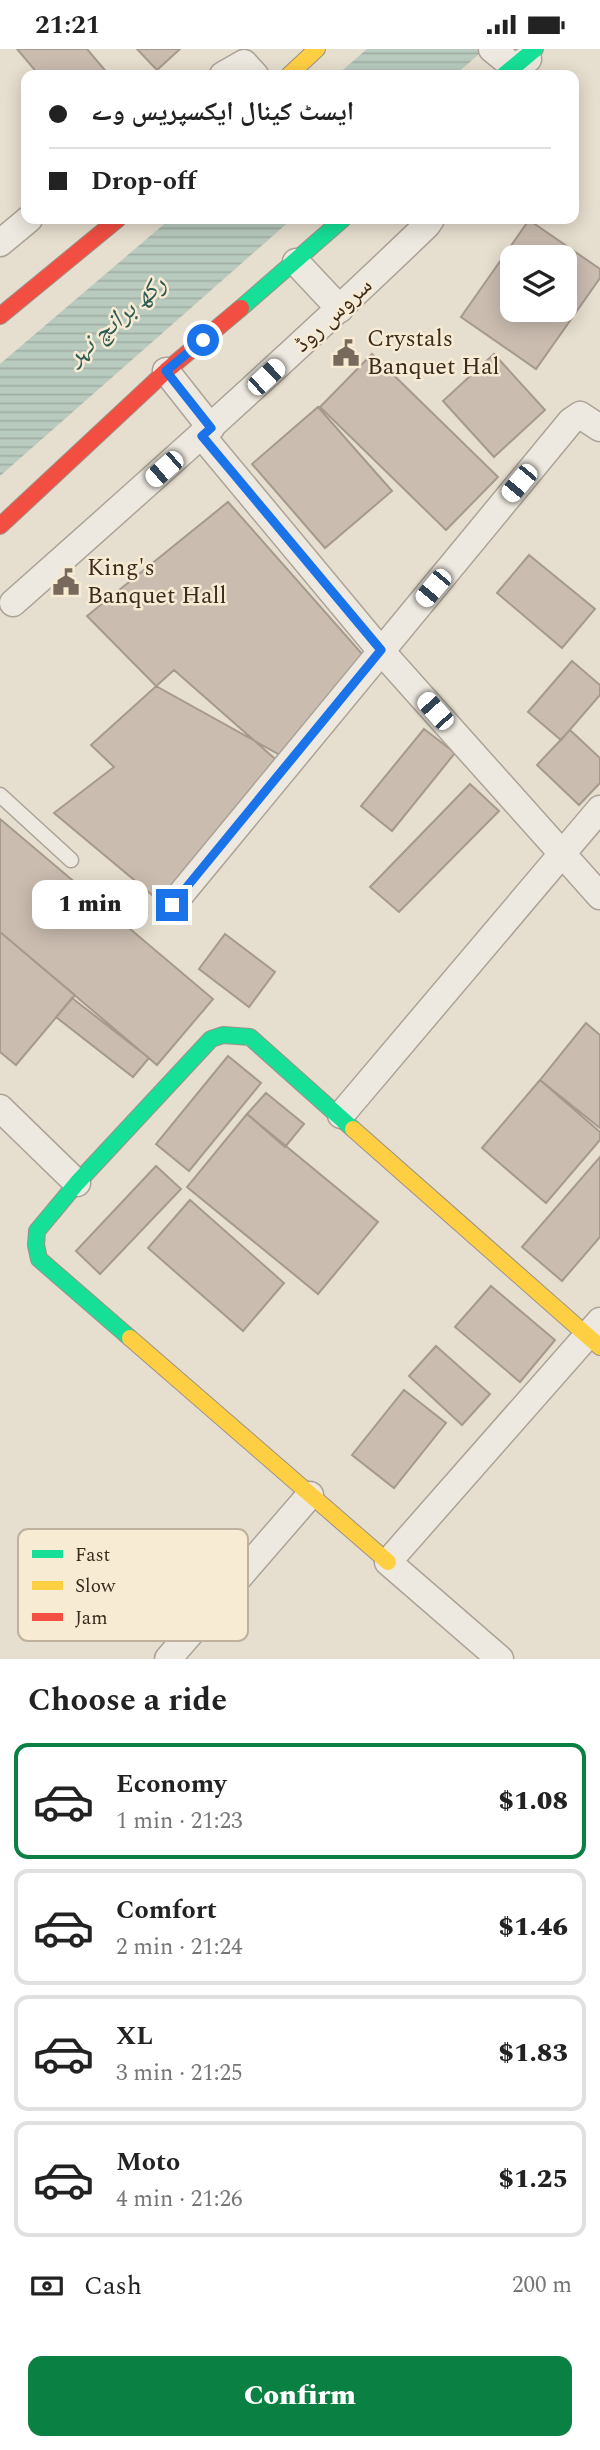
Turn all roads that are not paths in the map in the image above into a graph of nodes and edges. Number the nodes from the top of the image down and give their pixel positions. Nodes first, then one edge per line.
1 (317, 49) edge
2 (536, 49) edge
3 (549, 49) edge
4 (502, 61) edge
5 (294, 70) edge
6 (23, 224) edge
7 (112, 224) edge
8 (338, 224) edge
9 (428, 224) edge
10 (0, 243) edge
11 (296, 262) junction
12 (340, 309) junction
13 (0, 316) edge
14 (166, 371) junction
15 (600, 428) edge
16 (206, 432) junction
17 (0, 526) edge
18 (4, 602) edge
19 (381, 650) junction
20 (0, 795) edge
21 (600, 809) edge
22 (562, 853) junction
23 (71, 860) dead end
24 (600, 896) edge
25 (172, 905) dead end
26 (0, 1108) edge
27 (341, 1115) junction
28 (76, 1183) junction
29 (596, 1335) edge
30 (310, 1495) junction
31 (388, 1562) junction
32 (248, 1567) edge
33 (184, 1641) edge
34 (168, 1659) edge
35 (500, 1659) edge

1 - 5 street
2 - 4 street
3 - 4 street
6 - 10 street
7 - 13 street
8 - 11 street
9 - 12 street, سروس روڈ
11 - 12 street
11 - 14 street
12 - 16 street, سروس روڈ
14 - 16 street
14 - 17 street
15 - 19 street
16 - 18 street, سروس روڈ
16 - 19 street
19 - 22 street
19 - 25 street
20 - 23 lane
21 - 22 street
22 - 24 street
22 - 27 street
26 - 28 street
27 - 28 street
27 - 29 street
28 - 30 street
29 - 31 street
30 - 31 street
30 - 32 street
31 - 35 street
33 - 34 street

